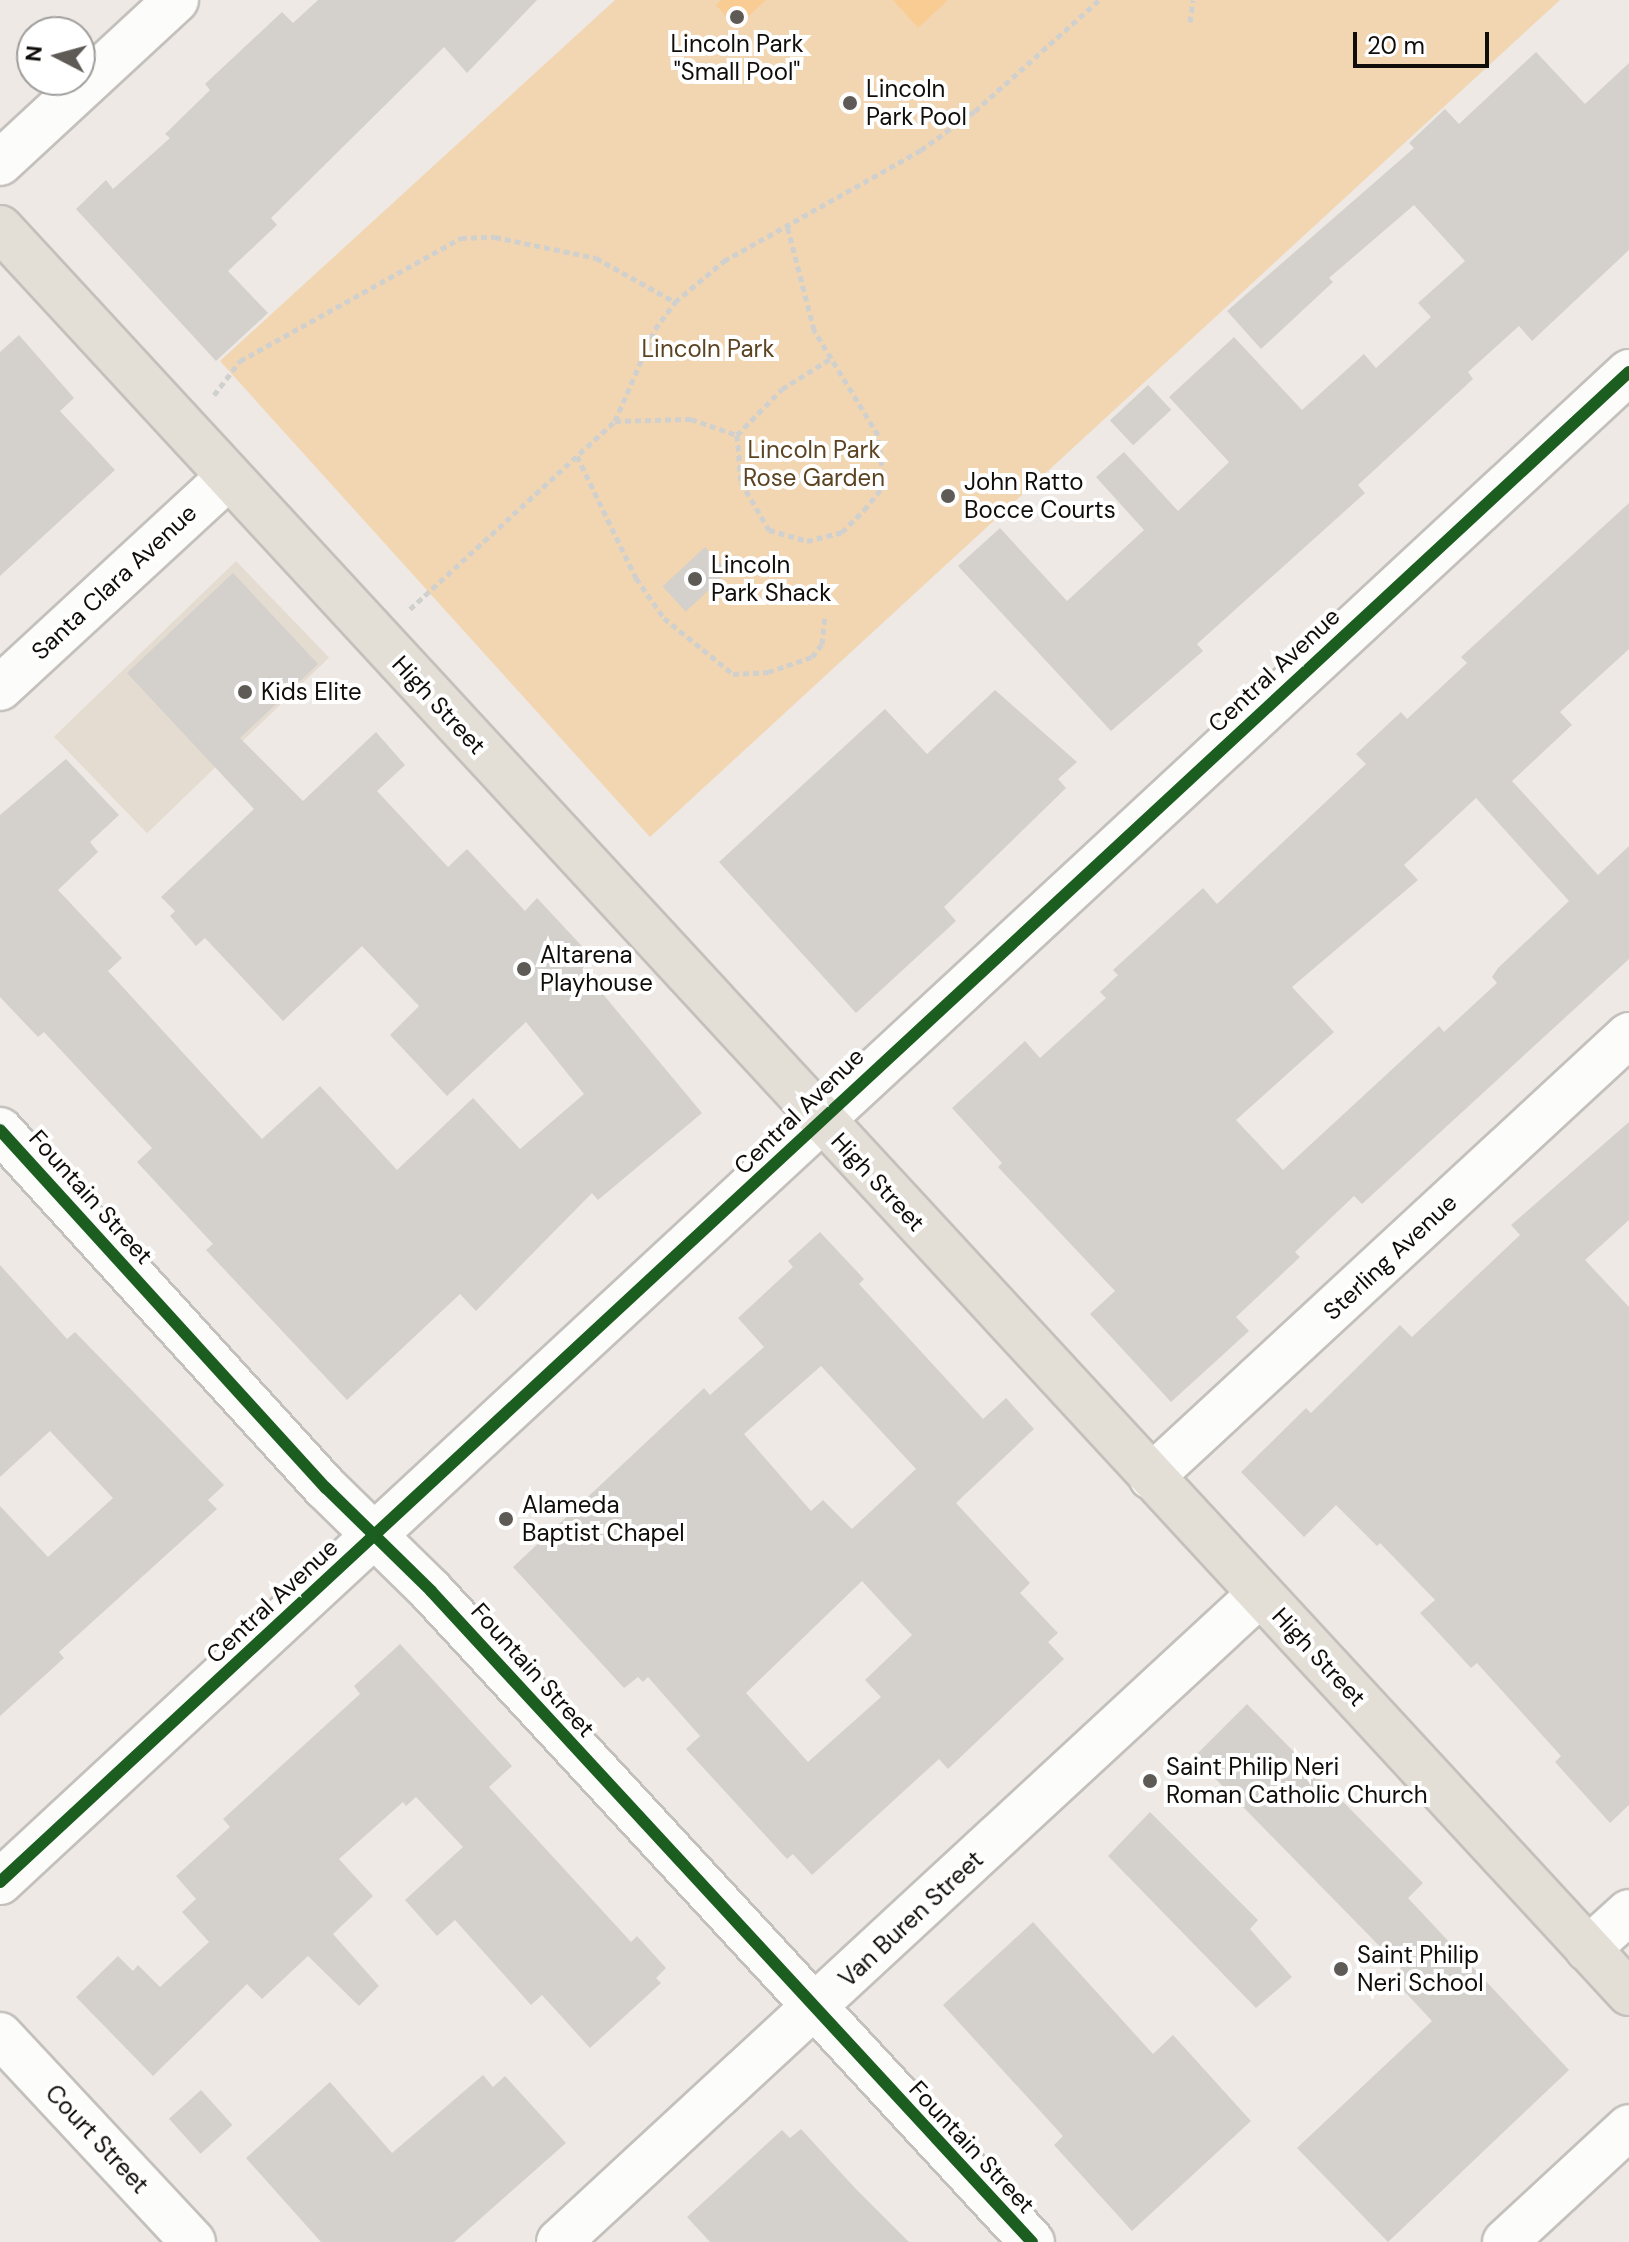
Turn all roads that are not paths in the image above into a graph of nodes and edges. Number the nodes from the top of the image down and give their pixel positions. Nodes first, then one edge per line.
1 (176, 0) edge
2 (0, 163) edge
3 (0, 228) edge
4 (1629, 372) edge
5 (229, 477) junction
6 (0, 688) edge
7 (1629, 1035) edge
8 (821, 1119) junction
9 (0, 1130) edge
10 (1151, 1477) junction
11 (376, 1536) junction
12 (1260, 1594) junction
13 (0, 1882) edge
14 (1629, 1912) edge
15 (1588, 1949) junction
16 (1629, 1993) edge
17 (813, 2010) junction
18 (0, 2035) edge
19 (1629, 2127) edge
20 (193, 2242) edge
21 (559, 2242) edge
22 (1032, 2242) edge
23 (1505, 2242) edge

1 - 2 street
3 - 5 main road, High Street
4 - 8 street, Central Avenue
5 - 6 street, Santa Clara Avenue
5 - 8 main road, High Street
7 - 10 street, Sterling Avenue
8 - 10 main road, High Street
8 - 11 street, Central Avenue
9 - 11 street, Fountain Street
10 - 12 main road, High Street
11 - 13 street, Central Avenue
11 - 17 street, Fountain Street
12 - 15 main road, High Street
12 - 17 street, Van Buren Street
14 - 15 street
15 - 16 main road, High Street
17 - 21 street, Van Buren Street
17 - 22 street, Fountain Street
18 - 20 street, Court Street
19 - 23 street

